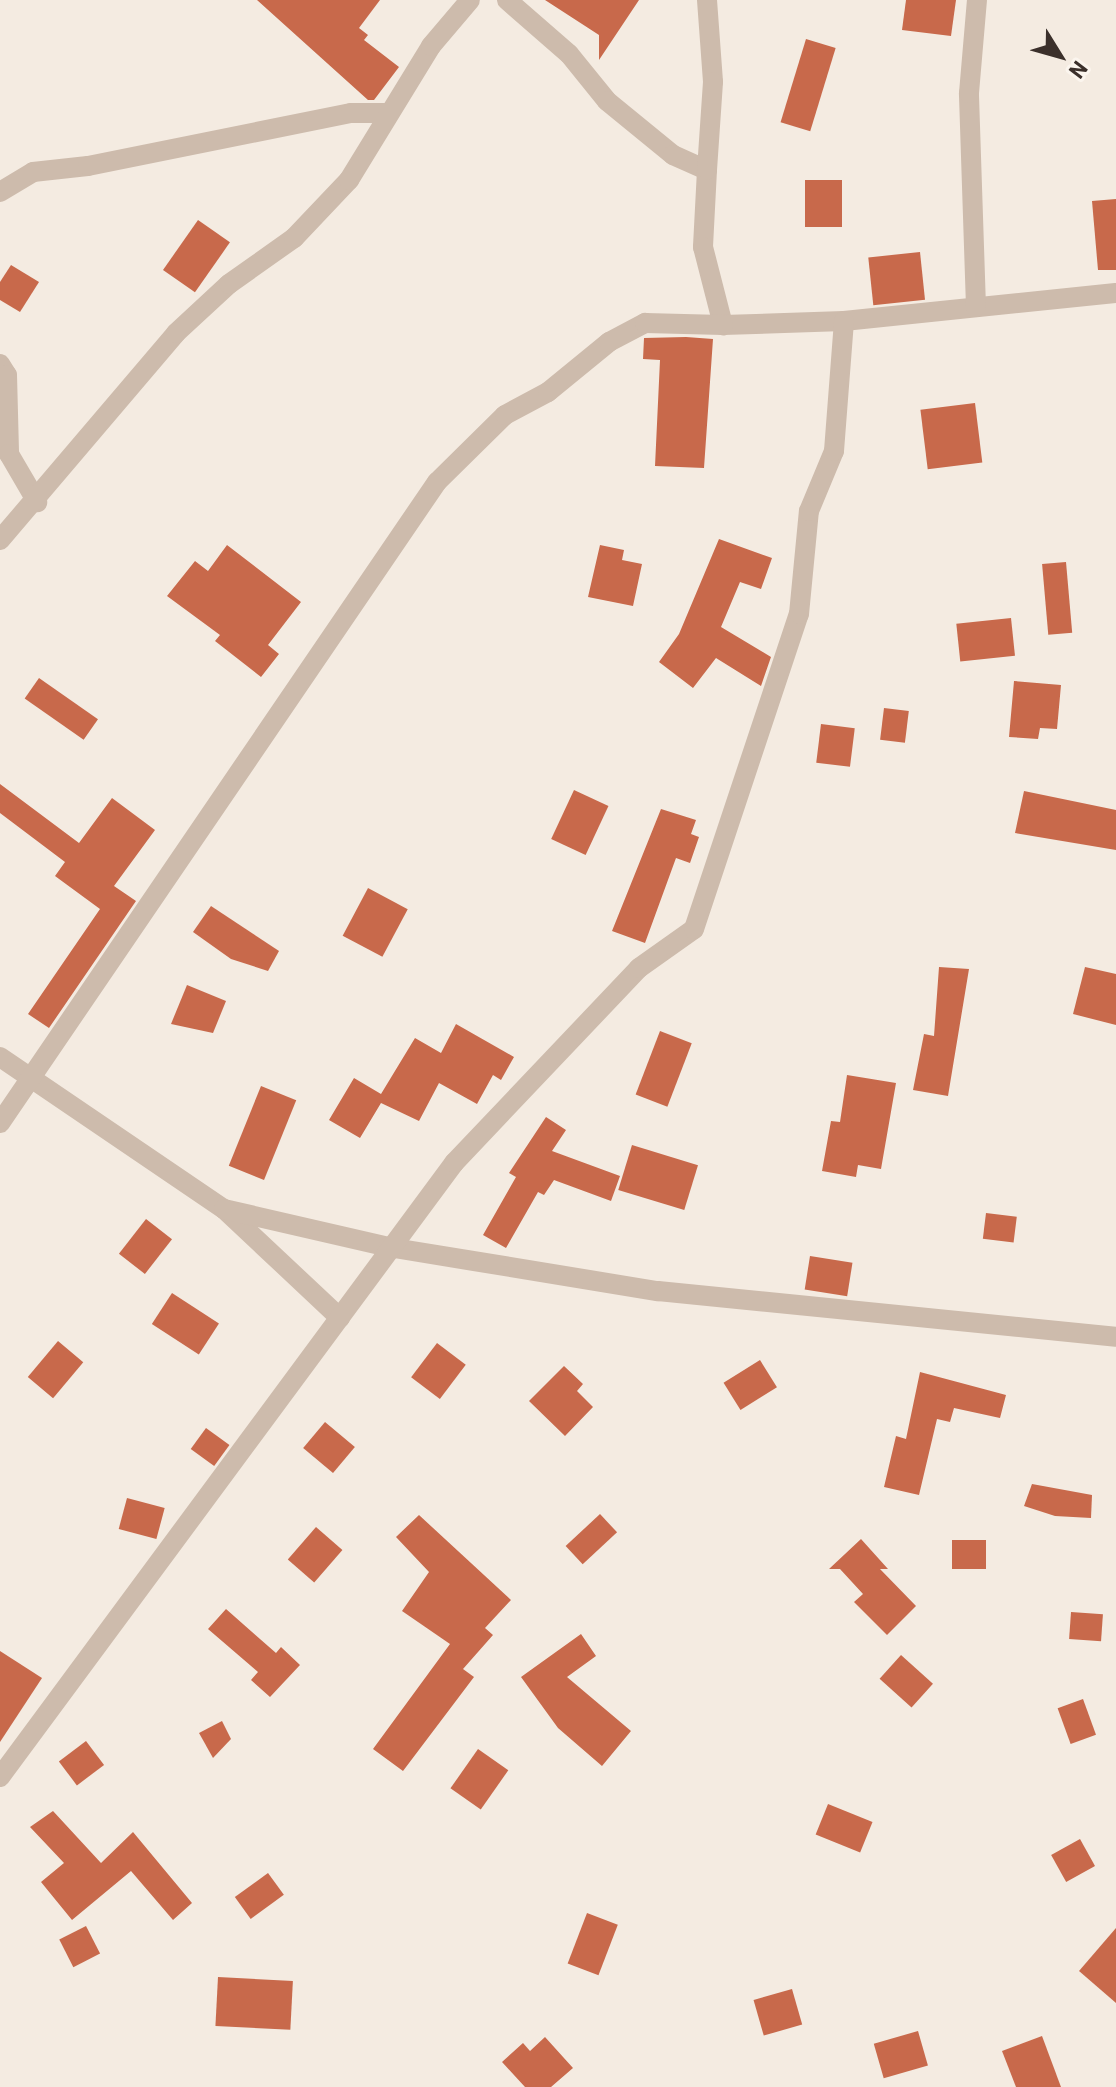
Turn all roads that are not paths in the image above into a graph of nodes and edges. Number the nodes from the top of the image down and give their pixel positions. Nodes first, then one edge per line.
1 (470, 0) edge
2 (507, 0) edge
3 (707, 0) edge
4 (977, 0) edge
5 (388, 113) junction
6 (707, 170) junction
7 (0, 192) edge
8 (1116, 293) edge
9 (976, 307) junction
10 (844, 321) junction
11 (723, 325) junction
12 (0, 364) edge
13 (37, 502) junction
14 (0, 540) edge
15 (0, 1057) edge
16 (32, 1080) junction
17 (0, 1123) edge
18 (224, 1209) junction
19 (388, 1247) junction
20 (340, 1318) junction
21 (1116, 1337) edge
22 (0, 1777) edge

1 - 5 street
2 - 6 street
3 - 6 street
4 - 9 street
5 - 7 street
5 - 13 street
6 - 11 street
8 - 9 street
9 - 10 street
10 - 11 street
10 - 19 street
11 - 16 street
12 - 13 street
13 - 14 street
15 - 16 street
16 - 17 street
16 - 18 street
18 - 19 street
18 - 20 street
19 - 20 street
19 - 21 street
20 - 22 street

